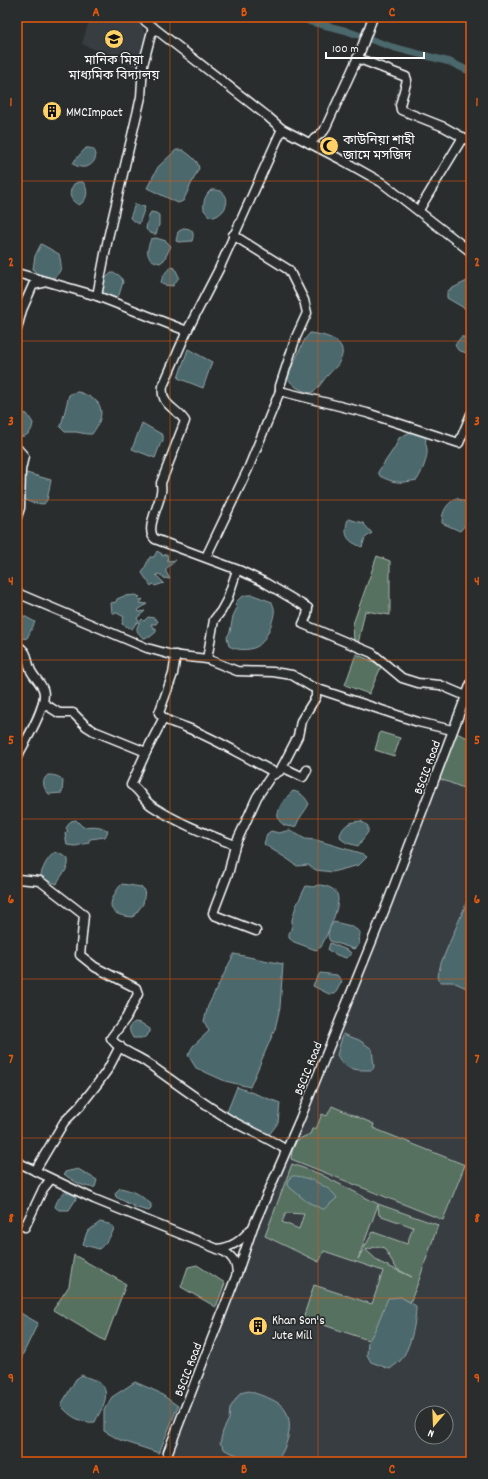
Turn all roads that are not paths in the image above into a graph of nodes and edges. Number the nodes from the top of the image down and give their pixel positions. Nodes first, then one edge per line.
1 (140, 17) edge
2 (372, 17) edge
3 (153, 27) junction
4 (358, 57) junction
5 (282, 130) junction
6 (463, 137) junction
7 (471, 142) edge
8 (309, 143) junction
9 (419, 210) junction
10 (233, 235) junction
11 (471, 252) edge
12 (17, 273) edge
13 (45, 282) junction
14 (97, 296) junction
15 (17, 329) edge
16 (187, 331) junction
17 (280, 391) junction
18 (471, 414) edge
19 (17, 448) edge
20 (17, 517) edge
21 (206, 557) junction
22 (237, 570) junction
23 (17, 593) edge
24 (17, 645) edge
25 (176, 655) junction
26 (207, 659) junction
27 (471, 683) edge
28 (316, 688) junction
29 (466, 696) junction
30 (43, 703) junction
31 (164, 719) junction
32 (452, 730) junction
33 (146, 752) junction
34 (17, 757) edge
35 (279, 770) junction
36 (307, 770) dead end
37 (235, 845) junction
38 (17, 878) edge
39 (256, 931) dead end
40 (120, 1046) junction
41 (286, 1150) junction
42 (17, 1162) edge
43 (35, 1171) junction
44 (50, 1178) junction
45 (24, 1227) dead end
46 (253, 1227) junction
47 (218, 1249) junction
48 (237, 1274) junction
49 (167, 1462) edge

1 - 3 street
2 - 4 street
3 - 5 street
3 - 14 street
4 - 6 street
4 - 8 street
5 - 8 street
5 - 10 street
6 - 7 street
6 - 9 street
8 - 9 street
9 - 11 street
10 - 16 street
10 - 17 street
12 - 13 street
13 - 14 street
13 - 15 street
14 - 16 street
16 - 21 street
17 - 18 street
17 - 21 street
19 - 20 street
21 - 22 street
22 - 26 street
22 - 29 street
23 - 25 street
24 - 30 street
25 - 26 street
25 - 31 street
26 - 28 street
27 - 29 street, BSCIC Road
28 - 32 street
28 - 35 street
29 - 32 street, BSCIC Road
30 - 33 street
30 - 34 street
31 - 33 street
31 - 35 street
32 - 41 street, BSCIC Road
33 - 37 street
35 - 36 street
35 - 37 street
37 - 39 street
38 - 40 street
40 - 41 street
40 - 43 street
41 - 46 street, BSCIC Road
42 - 43 street
43 - 44 street
44 - 45 street
44 - 47 street
46 - 47 street
46 - 48 street, BSCIC Road
47 - 48 street
48 - 49 street, BSCIC Road

